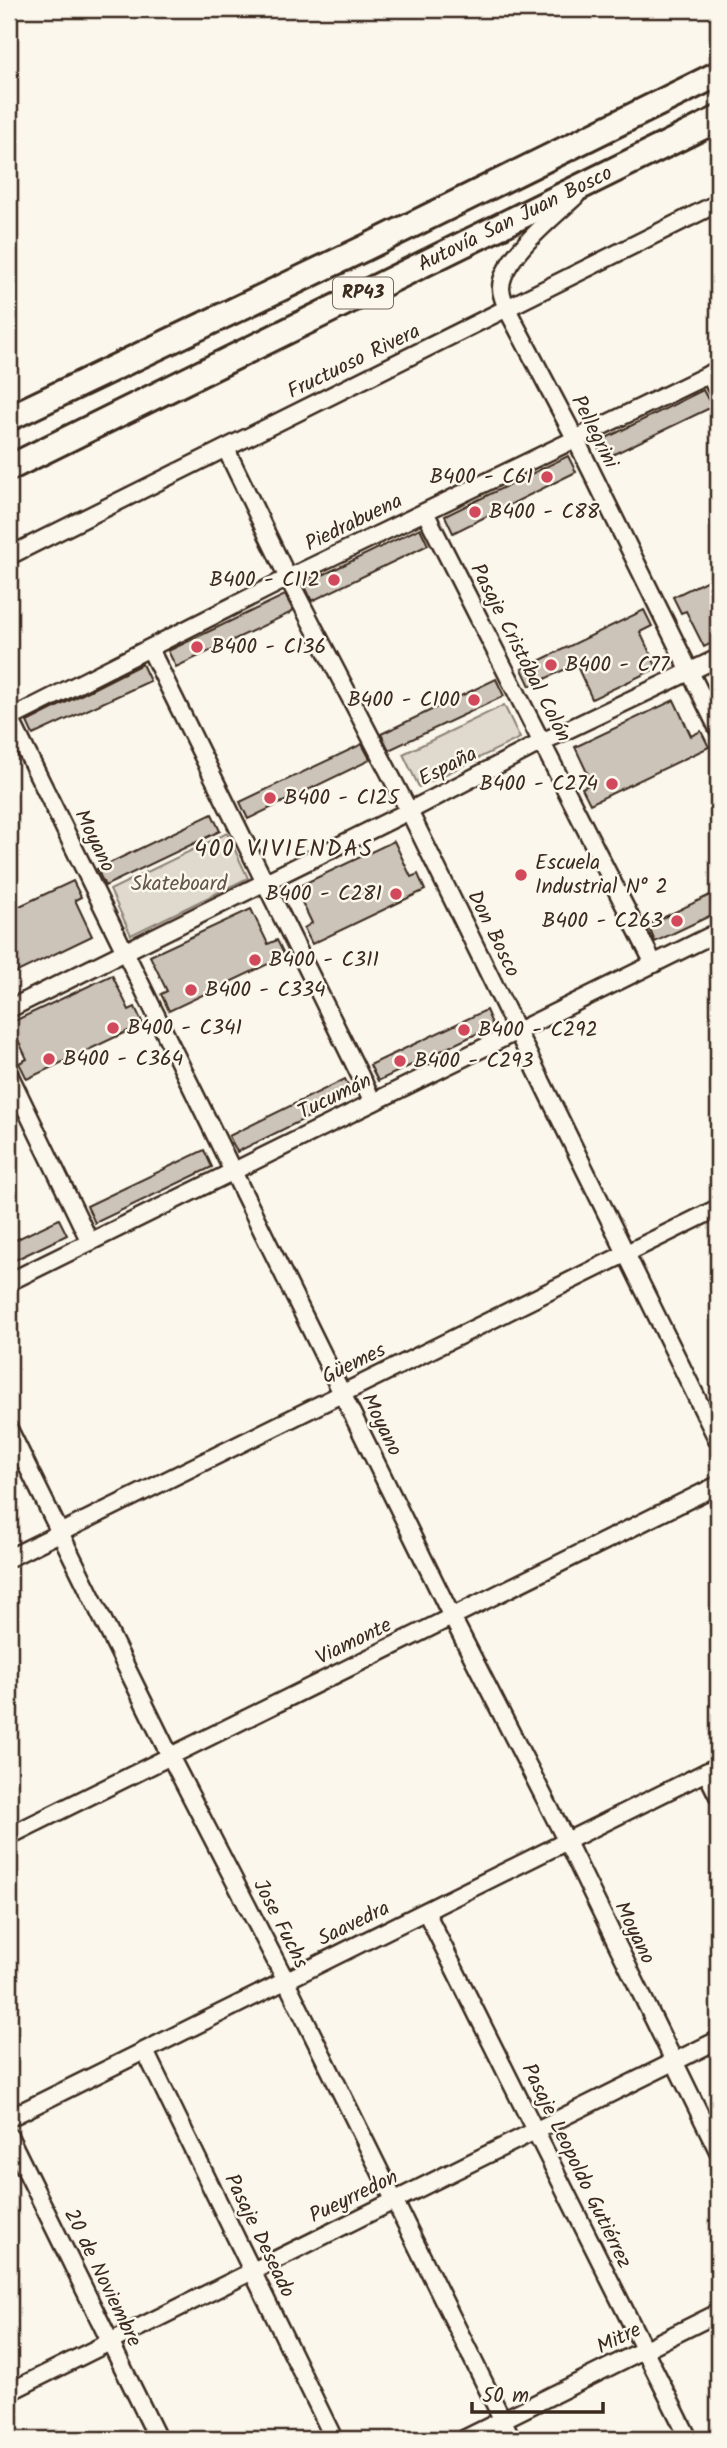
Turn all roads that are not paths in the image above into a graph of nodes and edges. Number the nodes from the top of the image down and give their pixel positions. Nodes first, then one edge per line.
1 (718, 74) edge
2 (718, 119) edge
3 (597, 177) junction
4 (718, 203) edge
5 (507, 309) junction
6 (714, 372) edge
7 (718, 392) edge
8 (9, 418) edge
9 (575, 438) junction
10 (226, 449) junction
11 (9, 468) edge
12 (425, 512) junction
13 (9, 556) edge
14 (288, 578) junction
15 (150, 649) junction
16 (718, 658) edge
17 (690, 672) junction
18 (9, 718) edge
19 (718, 729) edge
20 (542, 742) junction
21 (410, 811) junction
22 (263, 883) junction
23 (718, 932) edge
24 (125, 951) junction
25 (654, 964) junction
26 (9, 1009) edge
27 (517, 1031) junction
28 (9, 1074) edge
29 (373, 1102) junction
30 (233, 1171) junction
31 (718, 1208) edge
32 (90, 1242) junction
33 (627, 1253) junction
34 (9, 1282) edge
35 (343, 1393) junction
36 (9, 1429) edge
37 (718, 1441) edge
38 (718, 1485) edge
39 (60, 1532) junction
40 (9, 1558) edge
41 (452, 1617) junction
42 (170, 1756) junction
43 (712, 1769) edge
44 (718, 1796) edge
45 (9, 1836) edge
46 (566, 1842) junction
47 (426, 1912) junction
48 (286, 1981) junction
49 (718, 2040) edge
50 (145, 2051) junction
51 (675, 2062) junction
52 (9, 2118) edge
53 (535, 2131) junction
54 (9, 2136) edge
55 (718, 2151) edge
56 (394, 2201) junction
57 (253, 2271) junction
58 (718, 2313) edge
59 (110, 2342) junction
60 (644, 2350) junction
61 (9, 2392) edge
62 (502, 2420) junction
63 (158, 2439) edge
64 (334, 2439) edge
65 (464, 2439) edge
66 (512, 2439) edge
67 (689, 2439) edge

1 - 8 main road, Autovía San Juan Bosco / RP43
2 - 3 main road, Autovía San Juan Bosco / RP43
3 - 5 street, Pellegrini
3 - 11 main road, Autovía San Juan Bosco / RP43
4 - 5 street, Fructuoso Rivera
5 - 9 street, Pellegrini
5 - 10 street, Fructuoso Rivera
6 - 7 street
6 - 9 street, Piedrabuena
9 - 12 street, Piedrabuena
9 - 17 street, Pellegrini
10 - 13 street, Fructuoso Rivera
10 - 14 street, Don Bosco
12 - 14 street, Piedrabuena
12 - 20 street, Pasaje Cristóbal Colón
14 - 15 street, Piedrabuena
14 - 21 street, Don Bosco
15 - 18 street, Piedrabuena
15 - 22 street
16 - 17 street, España
17 - 19 street, Pellegrini
17 - 20 street, España
18 - 24 street, Moyano
20 - 21 street, España
20 - 25 street, Pasaje Cristóbal Colón
21 - 22 street, España
21 - 27 street, Don Bosco
22 - 24 street, España
22 - 29 street
23 - 25 street, Tucumán
24 - 26 street, España
24 - 30 street, Moyano
25 - 27 street, Tucumán
27 - 29 street, Tucumán
27 - 33 street, Don Bosco
28 - 32 street
29 - 30 street, Tucumán
30 - 32 street, Tucumán
30 - 35 street, Moyano
31 - 33 street, Güemes
32 - 34 street, Tucumán
33 - 35 street, Güemes
33 - 37 street, Don Bosco
35 - 39 street, Güemes
35 - 41 street, Moyano
36 - 39 street, Jose Fuchs
38 - 41 street, Viamonte
39 - 40 street, Güemes
39 - 42 street, Jose Fuchs
41 - 42 street, Viamonte
41 - 46 street, Moyano
42 - 45 street, Viamonte
42 - 48 street, Jose Fuchs
43 - 44 street
43 - 46 street, Saavedra
46 - 47 street, Saavedra
46 - 51 street, Moyano
47 - 48 street, Saavedra
47 - 53 street, Pasaje Leopoldo Gutiérrez
48 - 50 street, Saavedra
48 - 56 street, Jose Fuchs
49 - 51 street, Pueyrredon
50 - 52 street, Saavedra
50 - 57 street, Pasaje Deseado
51 - 53 street, Pueyrredon
51 - 55 street, Moyano
53 - 56 street, Pueyrredon
53 - 60 street, Pasaje Leopoldo Gutiérrez
54 - 59 street, 20 de Noviembre
56 - 57 street, Pueyrredon
56 - 62 street, Jose Fuchs
57 - 59 street, Pueyrredon
57 - 64 street, Pasaje Deseado
58 - 60 street, Mitre
59 - 61 street, Pueyrredon
59 - 63 street, 20 de Noviembre
60 - 62 street, Mitre
60 - 67 street, Pasaje Leopoldo Gutiérrez
62 - 65 street, Mitre
62 - 66 street, Jose Fuchs

